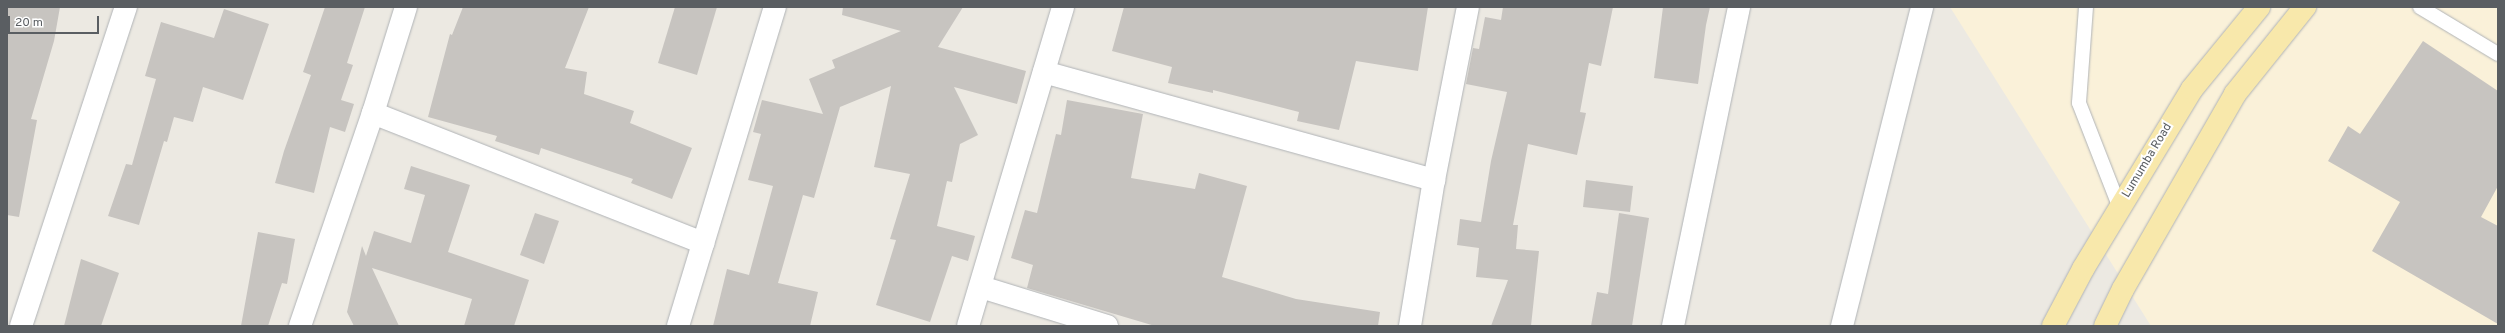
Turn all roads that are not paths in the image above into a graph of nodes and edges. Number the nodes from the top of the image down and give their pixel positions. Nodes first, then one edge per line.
1 (126, 7) edge
2 (406, 7) edge
3 (775, 7) edge
4 (1063, 7) edge
5 (1468, 7) edge
6 (1739, 7) edge
7 (1922, 7) edge
8 (2086, 7) edge
9 (2259, 7) edge
10 (2305, 7) edge
11 (2420, 7) edge
12 (2498, 54) edge
13 (1044, 72) junction
14 (373, 113) junction
15 (1434, 180) junction
16 (2120, 208) junction
17 (703, 243) junction
18 (981, 287) junction
19 (17, 322) edge
20 (300, 326) edge
21 (678, 326) edge
22 (968, 326) edge
23 (1107, 326) edge
24 (1410, 326) edge
25 (1673, 326) edge
26 (1842, 326) edge
27 (2053, 326) edge
28 (2105, 326) edge

1 - 19 street
2 - 14 street
3 - 17 street
4 - 13 street
5 - 15 street
6 - 25 street
7 - 26 street
8 - 16 lane
9 - 16 main road, Lumumba Road
10 - 28 main road
11 - 12 lane
13 - 15 street
13 - 18 street
14 - 17 street
14 - 20 street
15 - 24 street
16 - 27 main road, Lumumba Road
17 - 21 street
18 - 22 street
18 - 23 street

